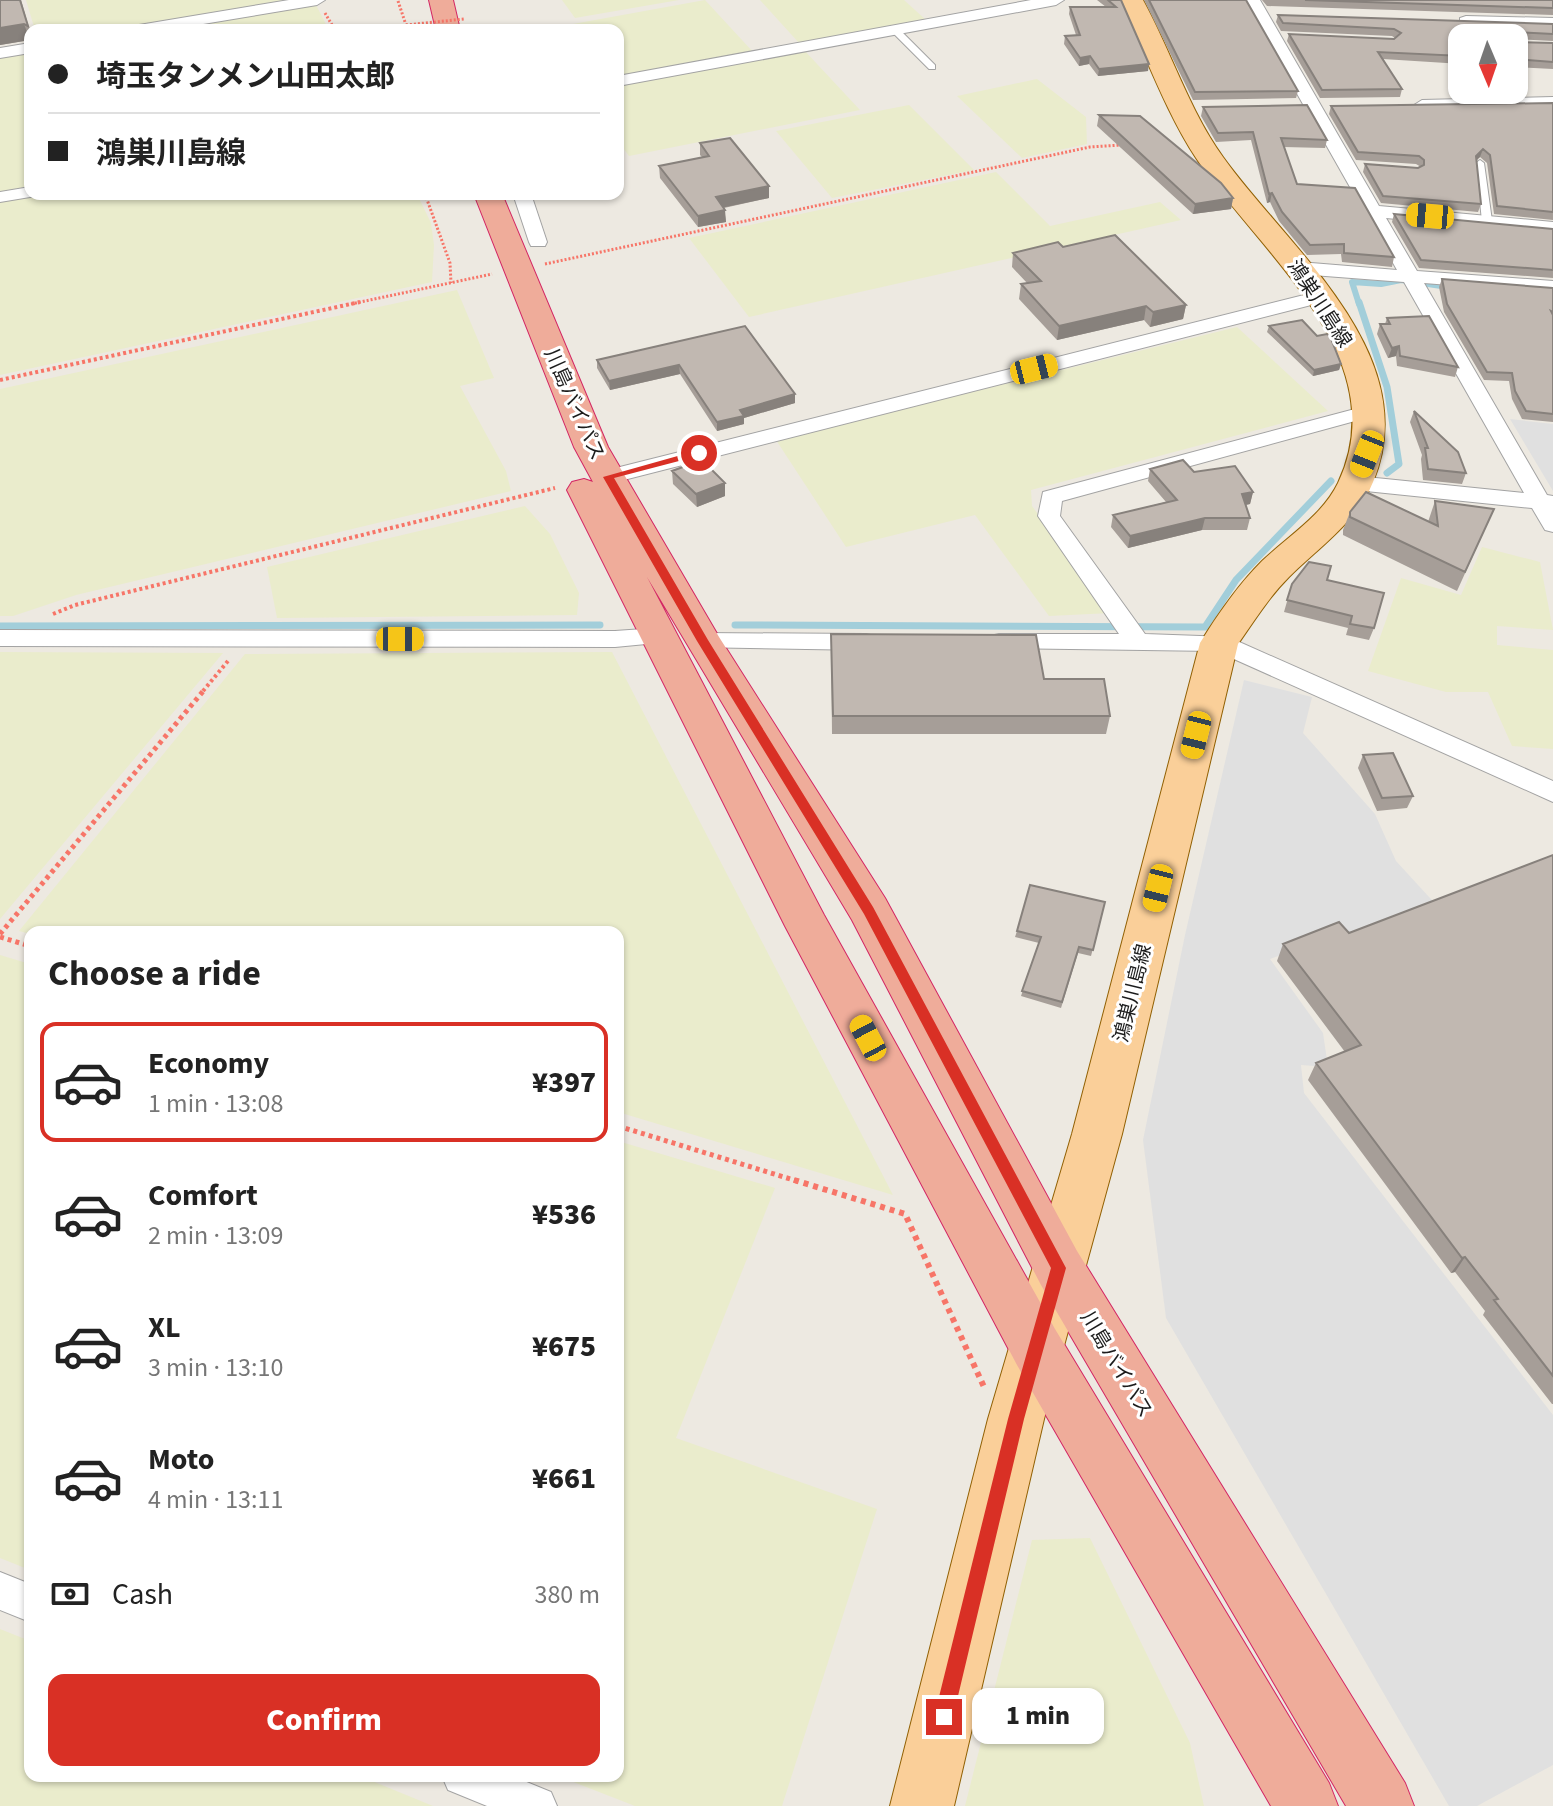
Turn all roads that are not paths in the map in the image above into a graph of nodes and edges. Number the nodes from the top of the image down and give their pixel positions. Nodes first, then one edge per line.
1 (317, 0) edge
2 (441, 0) edge
3 (1056, 0) edge
4 (1131, 0) edge
5 (1546, 1) edge
6 (1262, 10) edge
7 (1553, 12) edge
8 (1441, 21) edge
9 (1553, 23) edge
10 (175, 24) edge
11 (455, 24) edge
12 (895, 30) junction
13 (24, 49) edge
14 (0, 53) edge
15 (932, 67) dead end
16 (624, 80) edge
17 (1553, 102) edge
18 (1403, 106) edge
19 (1480, 163) edge
20 (24, 193) edge
21 (0, 197) edge
22 (462, 200) edge
23 (489, 200) edge
24 (520, 200) edge
25 (1372, 211) junction
26 (1487, 221) junction
27 (1553, 228) edge
28 (499, 267) junction
29 (1409, 275) junction
30 (1310, 282) junction
31 (1553, 287) edge
32 (1370, 411) junction
33 (594, 479) junction
34 (1356, 483) junction
35 (1546, 502) edge
36 (1553, 525) edge
37 (12, 638) edge
38 (680, 638) junction
39 (889, 642) edge
40 (983, 642) edge
41 (1138, 643) junction
42 (1219, 643) junction
43 (1553, 792) edge
44 (1059, 1268) junction
45 (1036, 1347) junction
46 (0, 1591) edge
47 (24, 1601) edge
48 (477, 1782) edge
49 (537, 1806) edge
50 (922, 1806) edge
51 (1306, 1806) edge
52 (1382, 1806) edge

1 - 10 street
2 - 11 highway
3 - 12 street
4 - 30 main road, 鴻巣川島線
5 - 7 street
6 - 25 street
8 - 9 street
12 - 15 lane
12 - 16 street
13 - 14 street
17 - 18 street
19 - 26 lane
20 - 21 street
22 - 28 highway, 川島バイパス
23 - 28 highway, 川島バイパス
24 - 28 street
25 - 26 street
25 - 29 street
26 - 27 street
28 - 33 highway, 川島バイパス
29 - 30 street
29 - 31 street
29 - 35 street
30 - 32 main road, 鴻巣川島線
30 - 33 street
32 - 34 main road, 鴻巣川島線
32 - 41 street
33 - 38 highway, 川島バイパス
34 - 35 street
34 - 42 main road, 鴻巣川島線
35 - 36 street
37 - 38 street
38 - 39 street
38 - 44 highway, 川島バイパス
38 - 45 highway, 川島バイパス
40 - 41 street
41 - 42 street
42 - 43 street
42 - 44 main road, 鴻巣川島線
44 - 45 main road, 鴻巣川島線
44 - 52 highway, 川島バイパス
45 - 50 main road, 鴻巣川島線
45 - 51 highway, 川島バイパス
46 - 47 street
48 - 49 street

